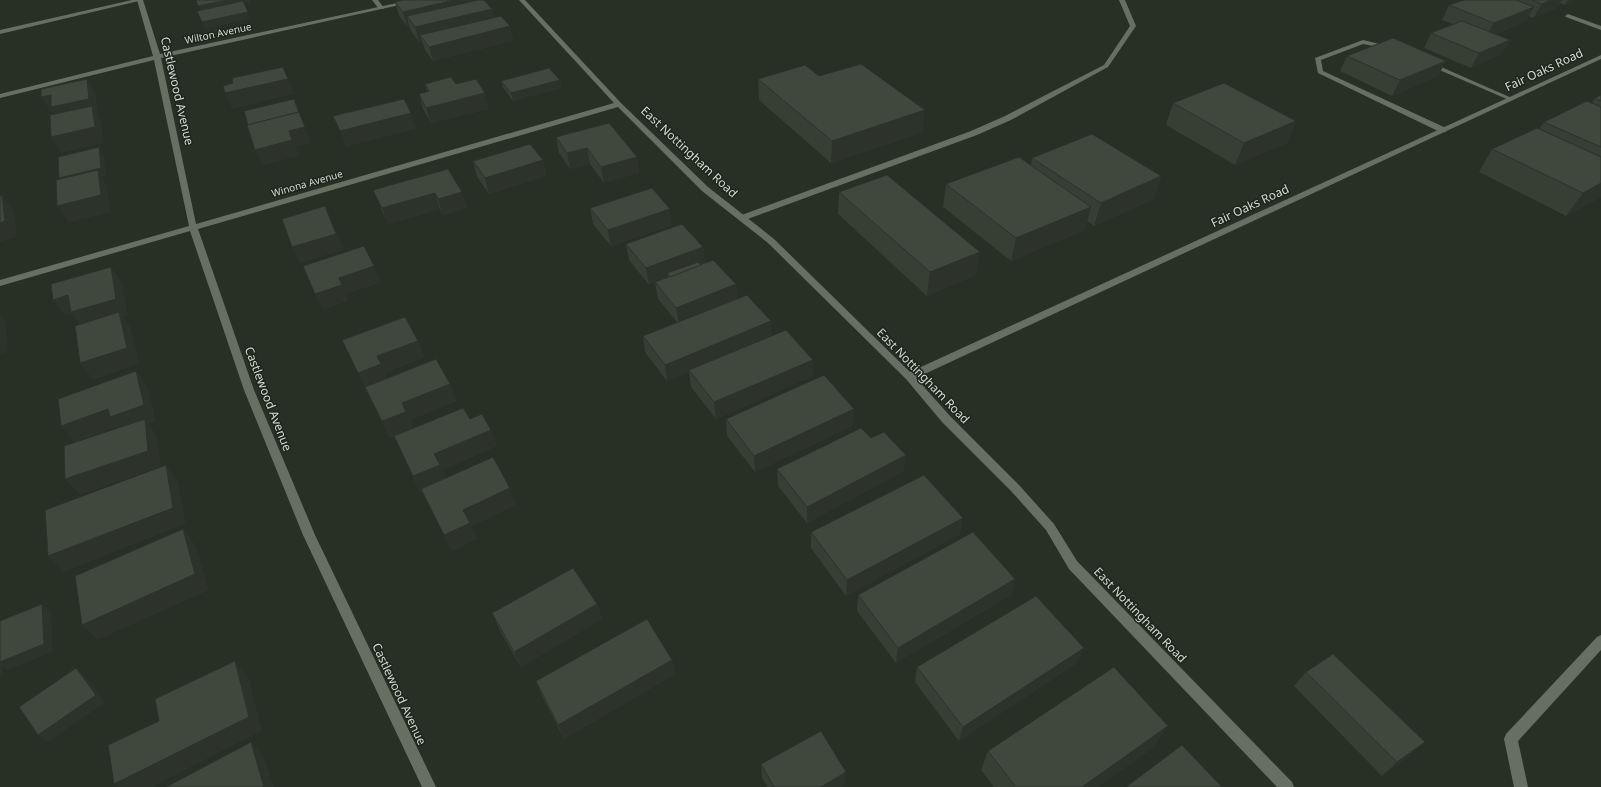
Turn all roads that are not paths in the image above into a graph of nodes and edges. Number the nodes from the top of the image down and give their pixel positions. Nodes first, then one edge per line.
1 (140, 0) edge
2 (375, 0) edge
3 (419, 0) edge
4 (522, 0) edge
5 (1122, 0) edge
6 (381, 8) junction
7 (1568, 16) dead end
8 (1601, 28) edge
9 (0, 32) edge
10 (1397, 50) edge
11 (157, 57) junction
12 (1601, 57) edge
13 (1426, 62) edge
14 (0, 96) edge
15 (1511, 99) junction
16 (619, 104) junction
17 (1443, 130) junction
18 (742, 218) junction
19 (194, 226) junction
20 (0, 283) edge
21 (909, 377) junction
22 (1601, 641) edge
23 (429, 787) edge
24 (1287, 787) edge
25 (1521, 787) edge

1 - 9 street
1 - 11 street, Castlewood Avenue
2 - 6 street
3 - 6 street, Wilton Avenue
4 - 16 street, East Nottingham Road
5 - 18 street
6 - 11 street, Wilton Avenue
7 - 8 street
10 - 17 street
11 - 14 street, Wilton Avenue
11 - 19 street, Castlewood Avenue
12 - 15 street, Fair Oaks Road
13 - 15 street
15 - 17 street, Fair Oaks Road
16 - 18 street, East Nottingham Road
16 - 19 street, Winona Avenue
17 - 21 street, Fair Oaks Road
18 - 21 street, East Nottingham Road
19 - 20 street, Winona Avenue
19 - 23 street, Castlewood Avenue
21 - 24 street, East Nottingham Road
22 - 25 street

